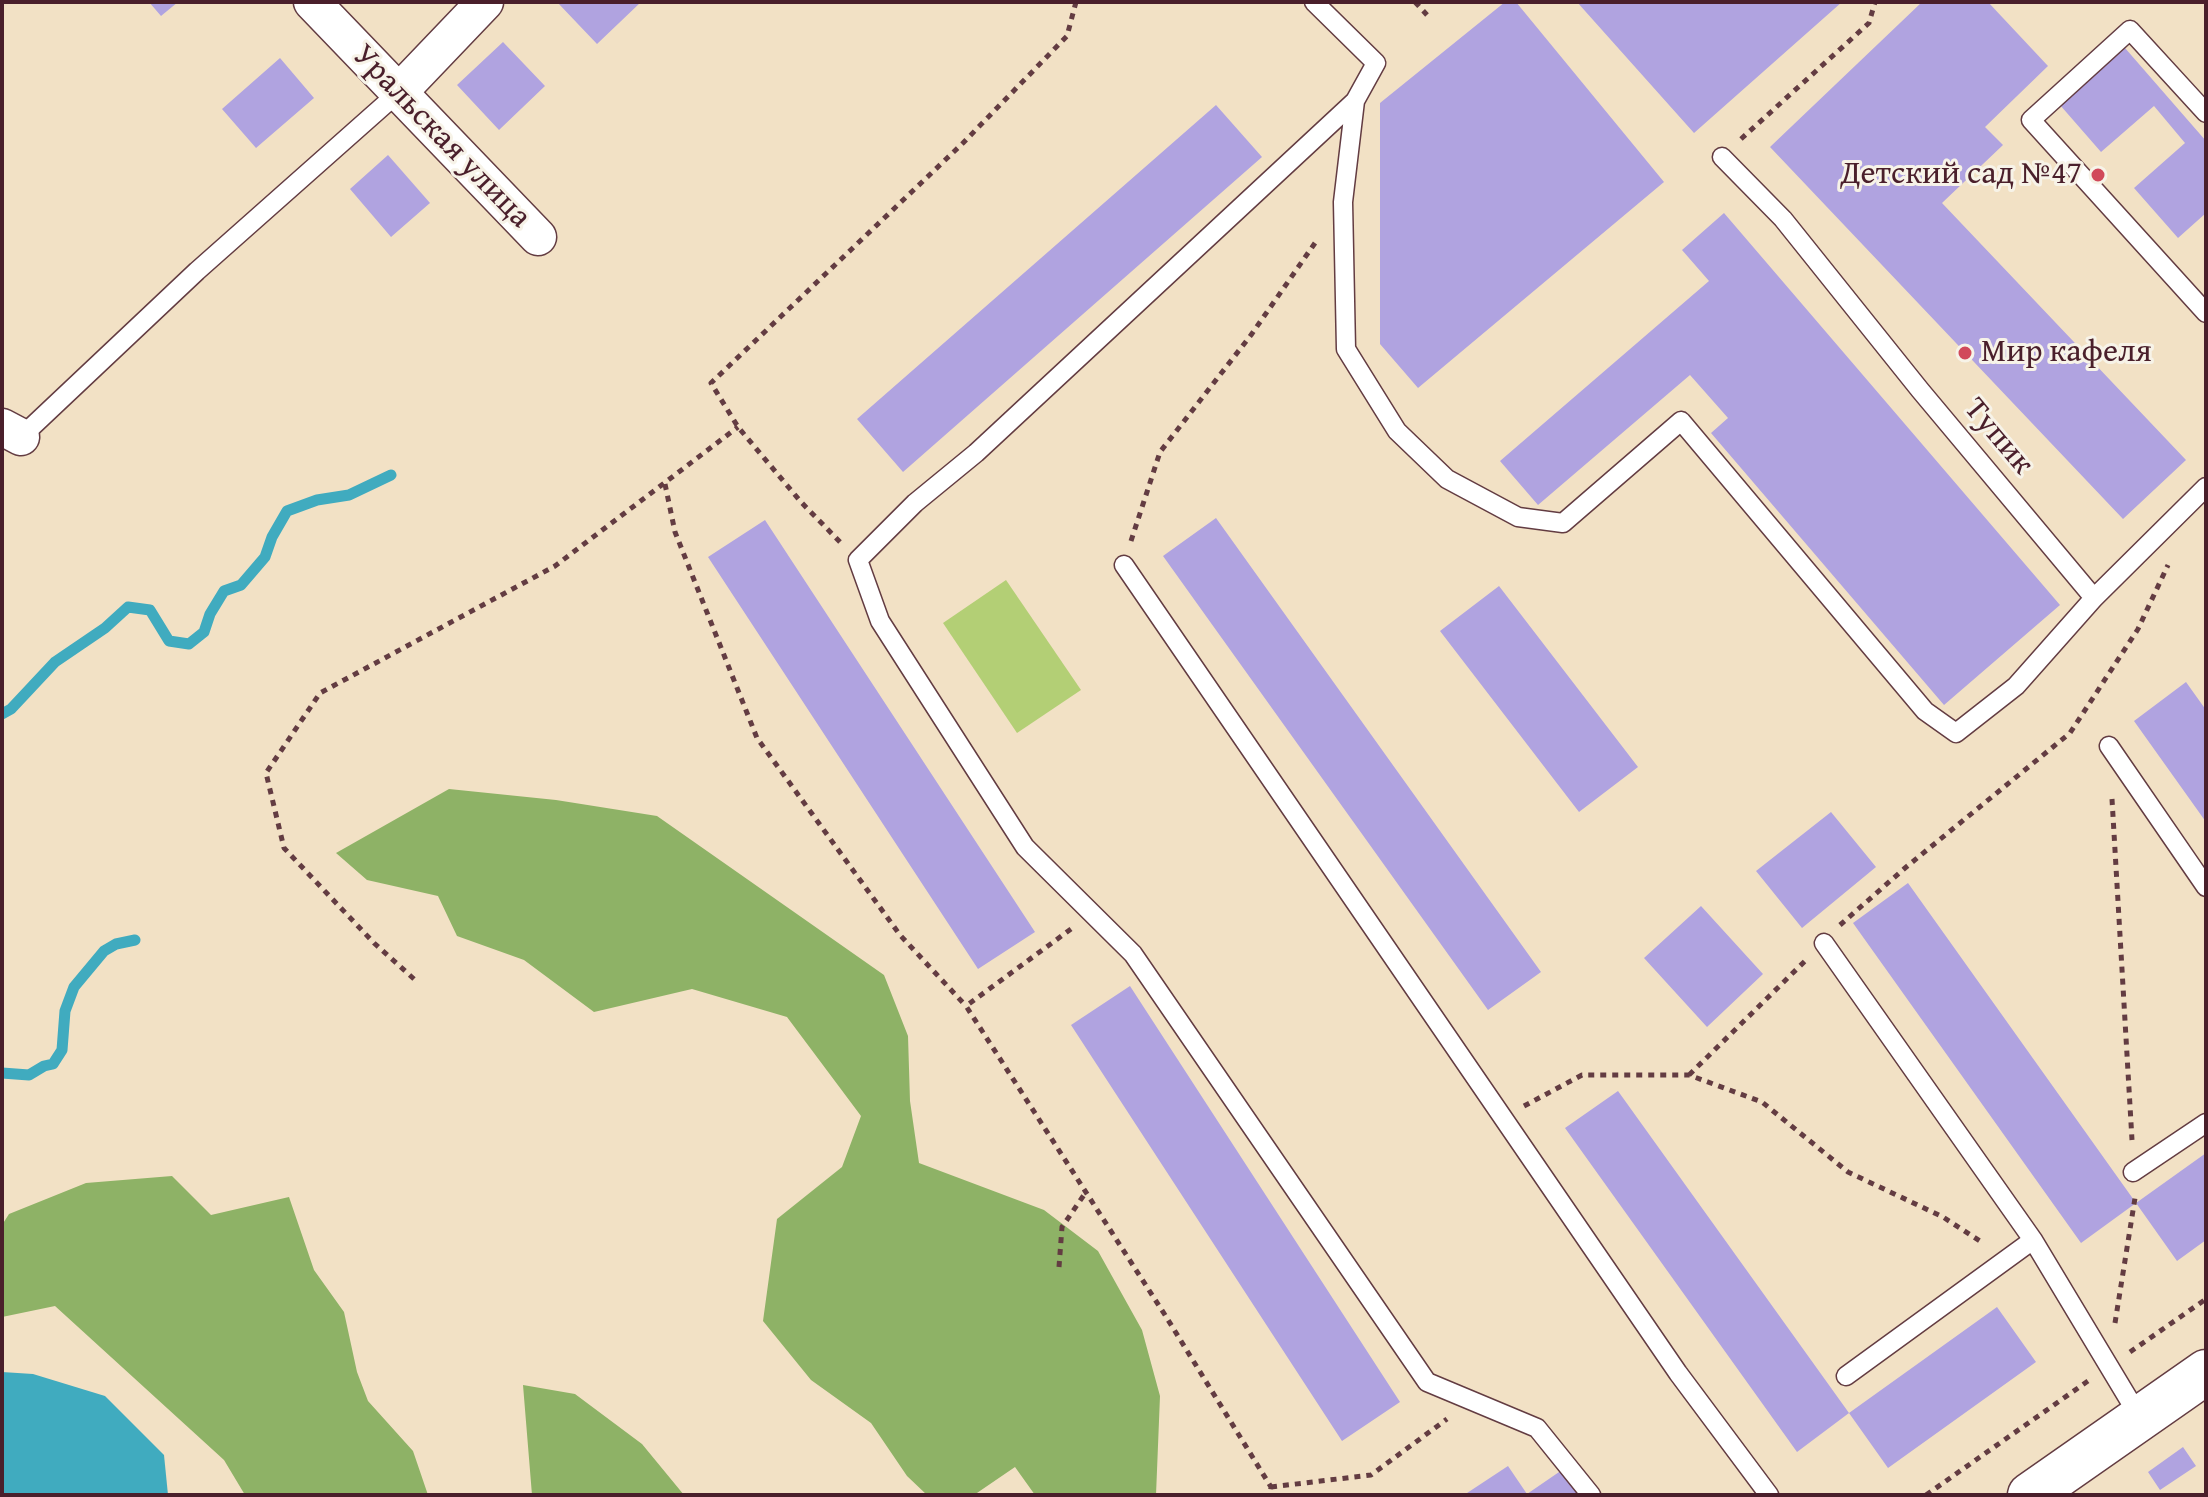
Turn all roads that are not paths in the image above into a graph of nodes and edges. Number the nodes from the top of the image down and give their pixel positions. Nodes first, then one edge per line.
1 (312, 2) edge
2 (485, 2) edge
3 (1314, 2) edge
4 (400, 91) junction
5 (1355, 101) junction
6 (2206, 113) edge
7 (1722, 157) road end
8 (538, 237) dead end
9 (2206, 313) edge
10 (11, 432) edge
11 (2206, 487) edge
12 (1124, 565) road end
13 (2094, 598) junction
14 (2109, 746) road end
15 (2206, 887) edge
16 (1824, 943) road end
17 (2206, 1123) edge
18 (2133, 1172) road end
19 (2033, 1240) junction
20 (2206, 1372) edge
21 (1846, 1376) dead end
22 (2140, 1418) junction
23 (1591, 1495) edge
24 (1769, 1495) edge
25 (2030, 1495) edge

1 - 4 street, Уральская улица
2 - 4 street
3 - 5 lane
4 - 8 street, Уральская улица
4 - 10 lane
5 - 13 lane
5 - 23 lane
6 - 9 lane
7 - 13 lane, Тупик
11 - 13 lane
12 - 24 lane
14 - 15 lane
16 - 19 lane
17 - 18 lane
19 - 21 lane
19 - 22 lane
20 - 22 main road
22 - 25 main road

